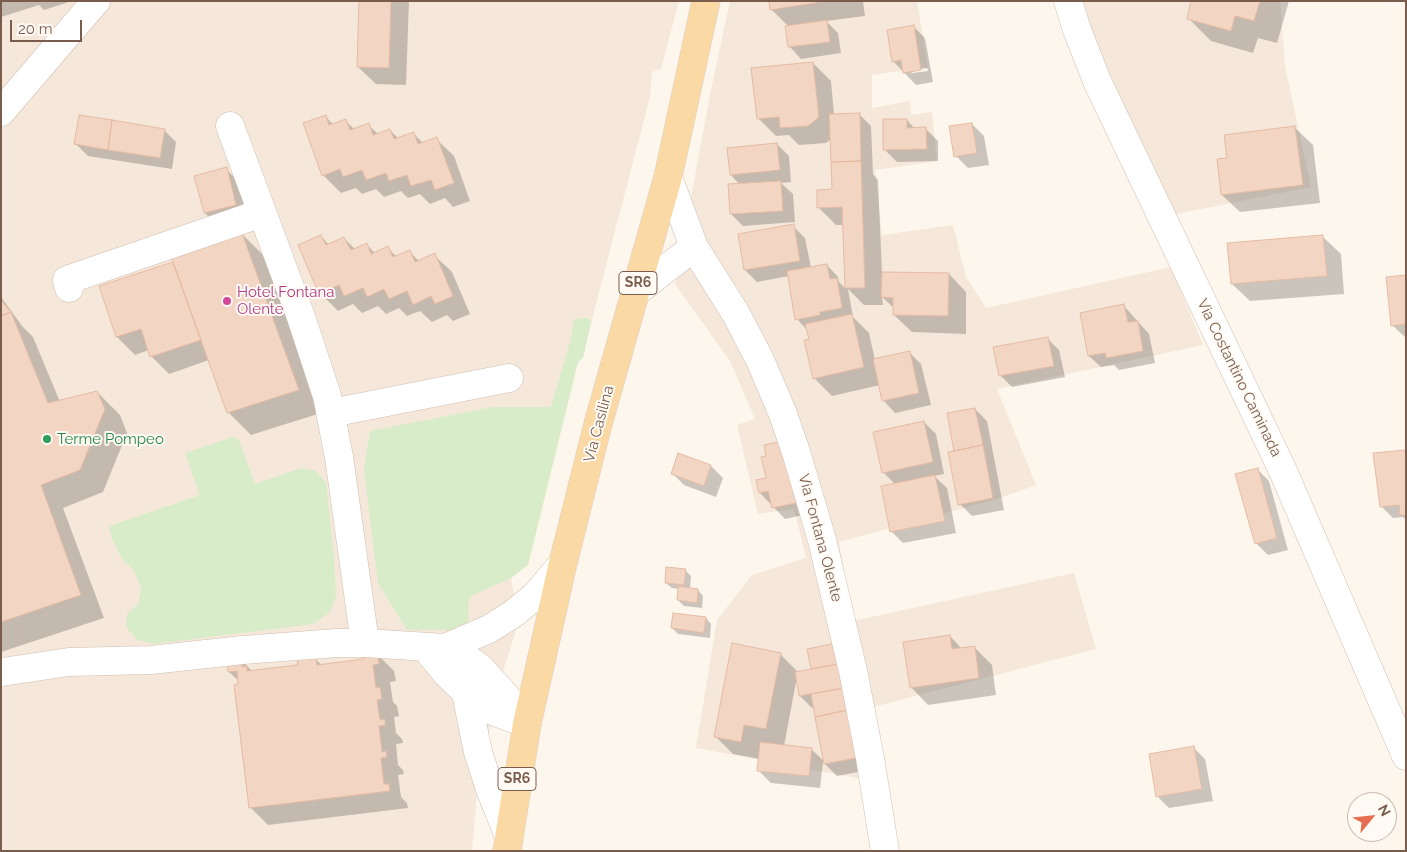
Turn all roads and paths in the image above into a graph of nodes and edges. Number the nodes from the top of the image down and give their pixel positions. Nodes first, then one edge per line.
1 (96, 1) edge
2 (706, 1) edge
3 (1068, 1) edge
4 (1, 112) edge
5 (230, 126) dead end
6 (668, 177) junction
7 (262, 213) junction
8 (694, 247) junction
9 (69, 288) dead end
10 (636, 292) junction
11 (509, 378) dead end
12 (331, 413) junction
13 (563, 563) junction
14 (365, 643) junction
15 (435, 647) junction
16 (2, 672) edge
17 (466, 693) junction
18 (526, 724) junction
19 (1406, 756) edge
20 (508, 842) edge
21 (885, 851) edge

1 - 4 street
2 - 6 main road, Via Casilina / SR6
3 - 19 street, Via Costantino Caminada
5 - 7 street
6 - 8 street, Via Fontana Olente
6 - 10 main road, Via Casilina / SR6
7 - 9 street
7 - 12 street
8 - 10 street
8 - 21 street, Via Fontana Olente
10 - 13 main road, Via Casilina / SR6
11 - 12 street
12 - 14 street
13 - 15 street
13 - 18 main road, Via Casilina / SR6
14 - 15 street
14 - 16 street
15 - 17 street
15 - 18 street
17 - 18 street
17 - 20 street
18 - 20 main road, Via Casilina / SR6

